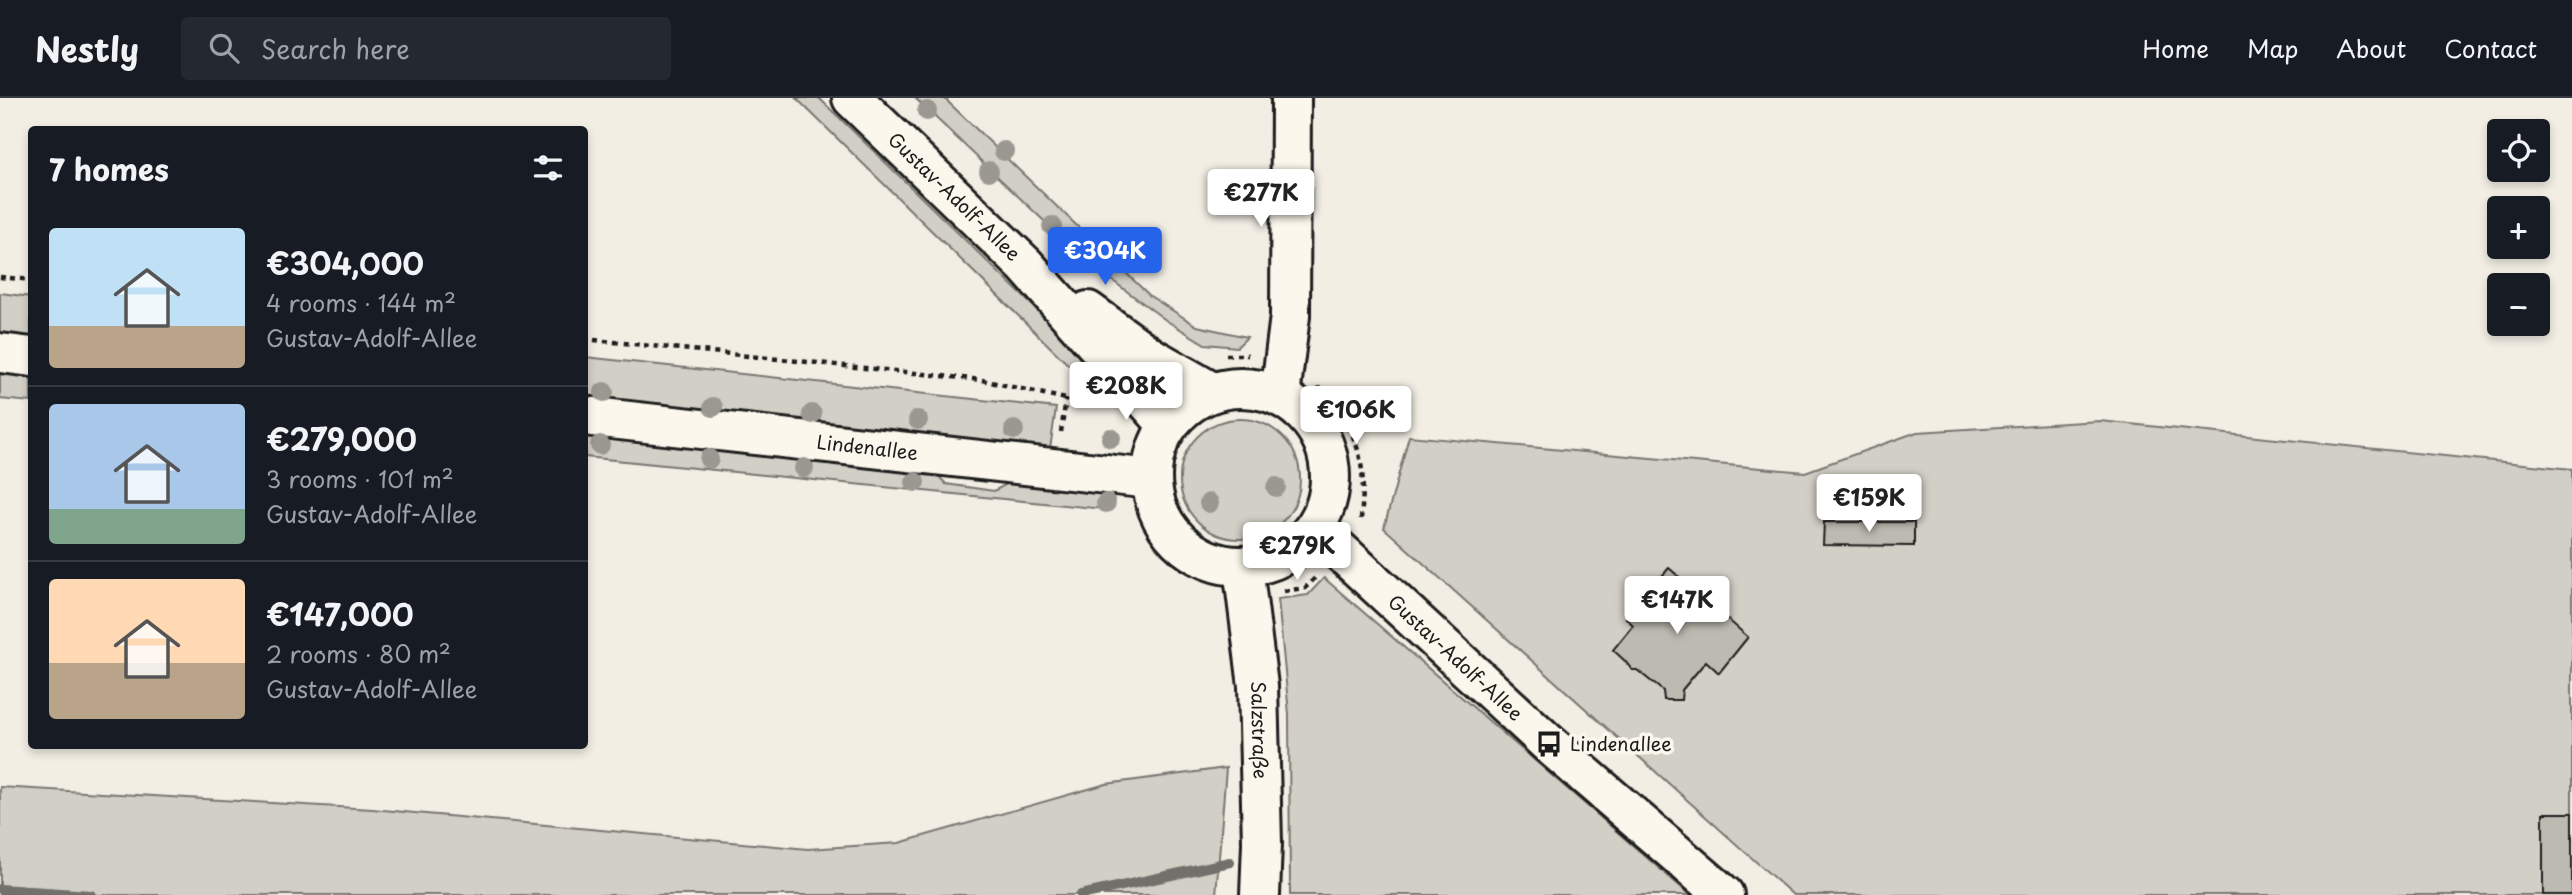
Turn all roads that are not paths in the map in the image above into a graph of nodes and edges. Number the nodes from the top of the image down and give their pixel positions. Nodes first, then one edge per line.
1 (852, 98) edge
2 (1291, 98) edge
3 (1025, 265) junction
4 (0, 353) edge
5 (28, 356) edge
6 (1282, 380) junction
7 (1212, 392) junction
8 (588, 416) edge
9 (1168, 425) junction
10 (1151, 479) junction
11 (1314, 528) junction
12 (1243, 567) junction
13 (1260, 895) edge
14 (1724, 895) edge

1 - 3 street, Gustav-Adolf-Allee
2 - 6 street
3 - 7 street, Gustav-Adolf-Allee
3 - 9 street, Gustav-Adolf-Allee
4 - 5 street
6 - 7 street
6 - 11 street
7 - 9 street
8 - 10 street, Lindenallee
9 - 10 street
10 - 12 street
11 - 12 street
11 - 14 street, Gustav-Adolf-Allee
12 - 13 street, Salzstraße

